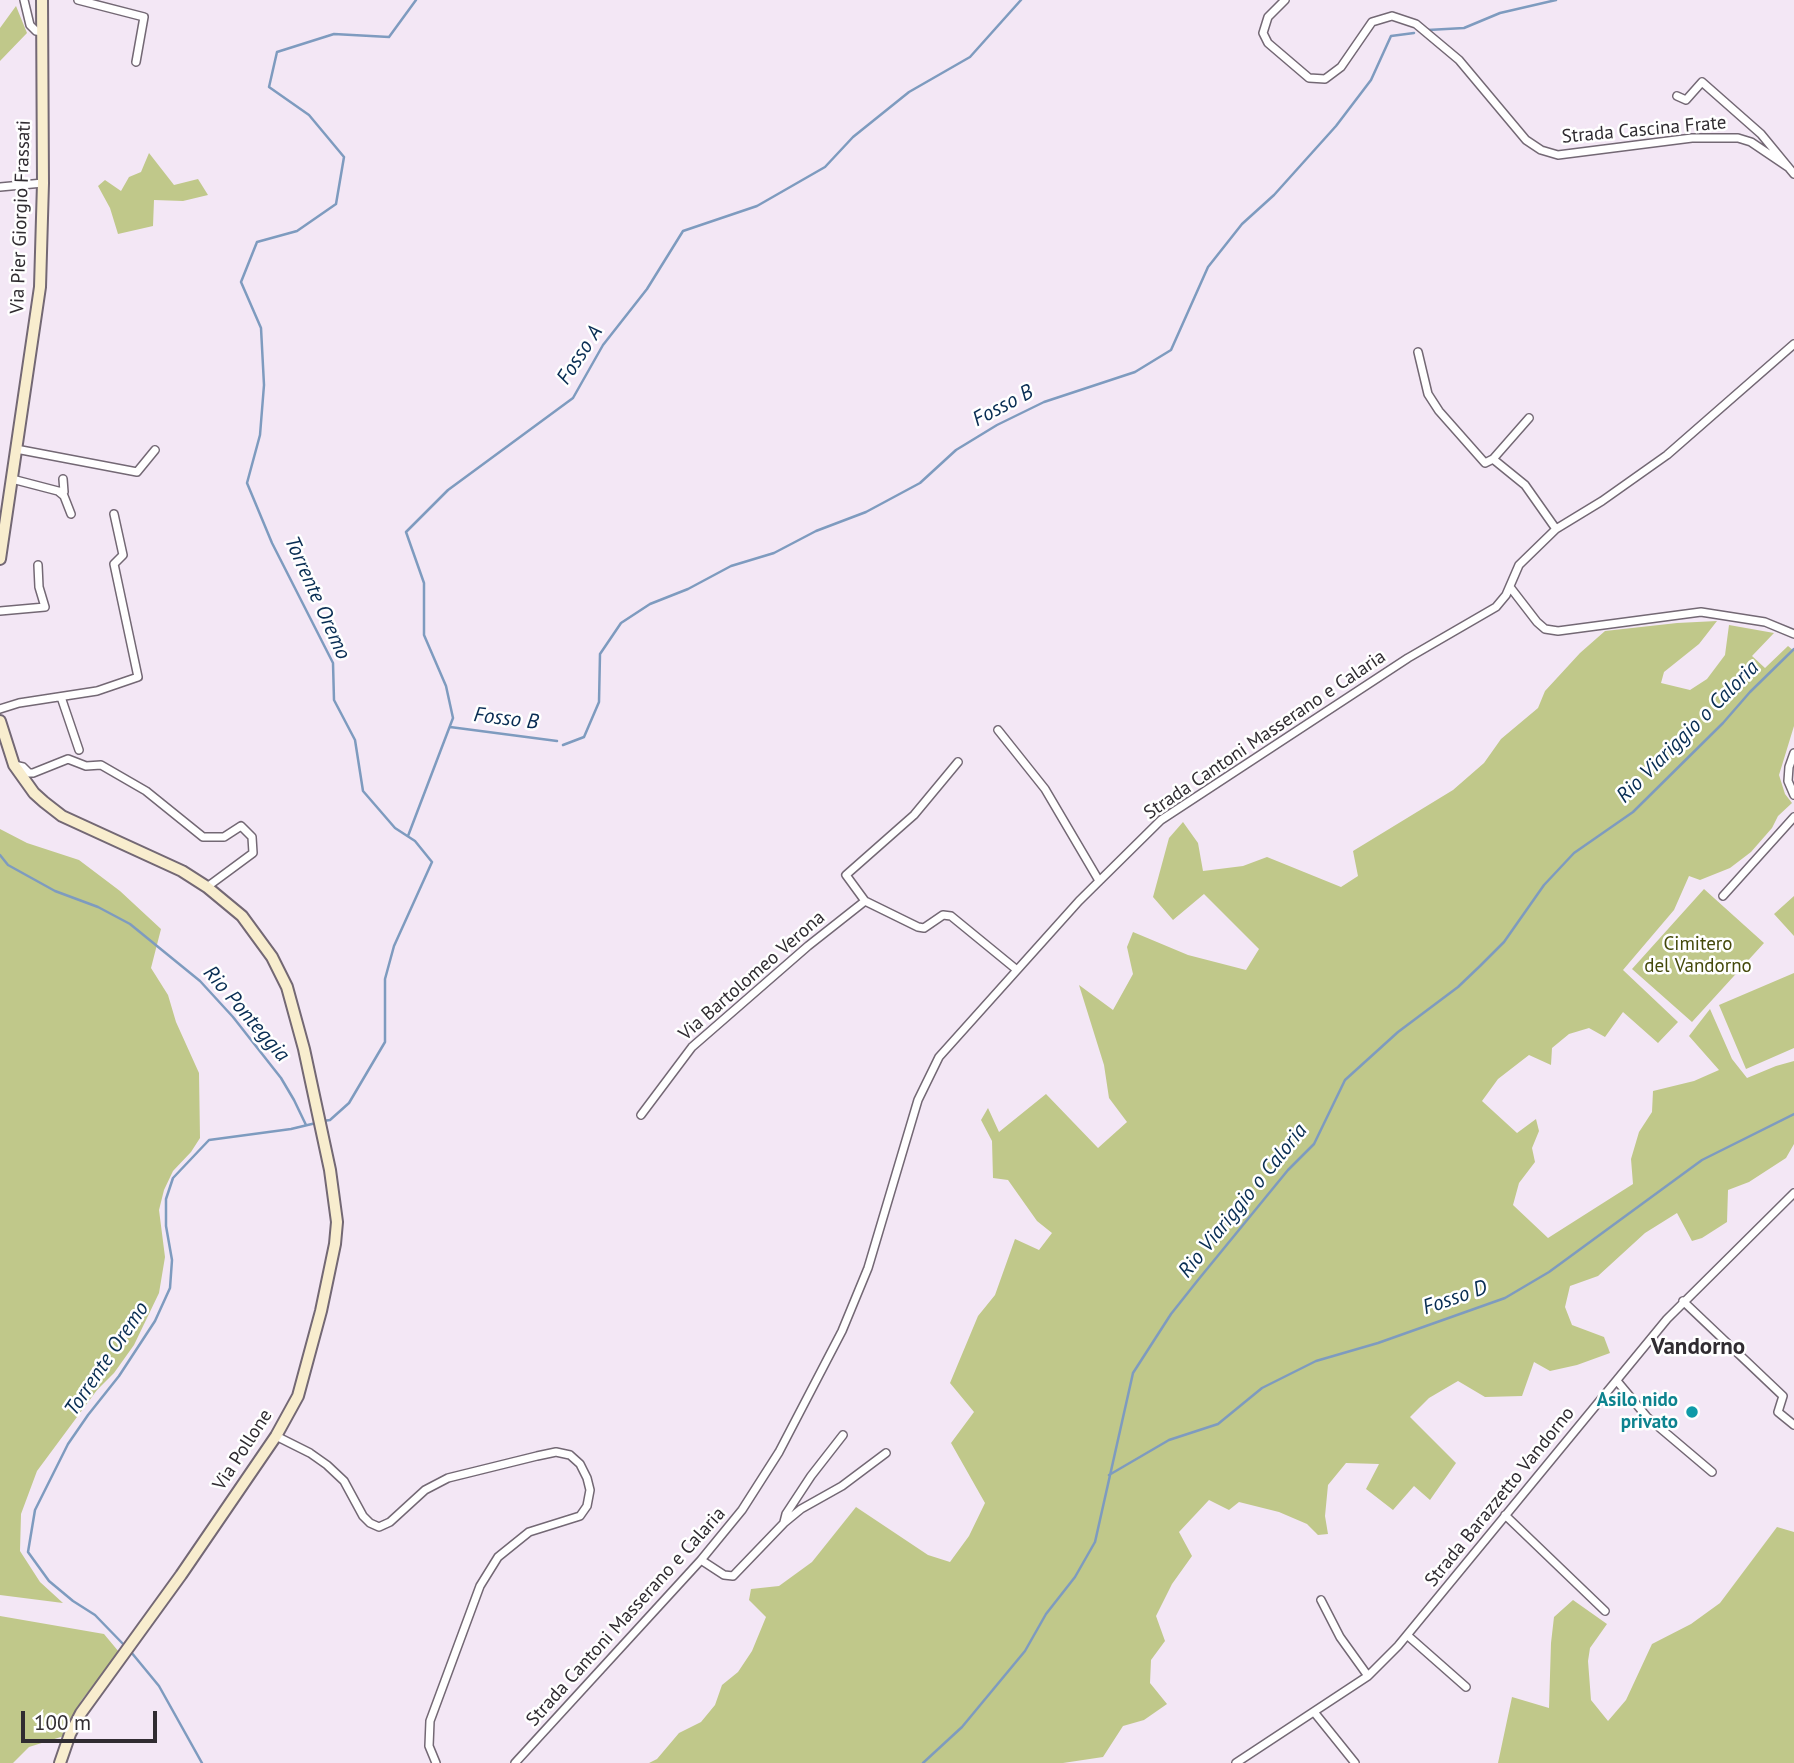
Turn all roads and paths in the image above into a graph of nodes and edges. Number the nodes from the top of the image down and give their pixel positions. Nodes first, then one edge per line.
1 (24, 0) edge
2 (42, 0) edge
3 (78, 0) edge
4 (1285, 0) edge
5 (42, 32) junction
6 (136, 62) dead end
7 (1677, 96) dead end
8 (1788, 167) junction
9 (1794, 174) edge
10 (43, 183) junction
11 (0, 187) edge
12 (1794, 344) edge
13 (1418, 352) dead end
14 (1529, 418) dead end
15 (16, 449) junction
16 (155, 450) dead end
17 (1493, 459) junction
18 (12, 479) junction
19 (63, 479) dead end
20 (58, 491) junction
21 (71, 514) dead end
22 (114, 514) dead end
23 (1556, 529) junction
24 (0, 559) edge
25 (38, 565) dead end
26 (1510, 587) junction
27 (0, 611) edge
28 (1794, 634) edge
29 (61, 697) junction
30 (0, 709) edge
31 (0, 721) edge
32 (998, 730) dead end
33 (79, 750) dead end
34 (1794, 753) edge
35 (13, 761) junction
36 (958, 762) dead end
37 (1794, 795) edge
38 (1794, 817) edge
39 (1098, 879) junction
40 (206, 887) junction
41 (1723, 896) dead end
42 (866, 901) junction
43 (1017, 970) junction
44 (641, 1115) dead end
45 (1794, 1193) edge
46 (1683, 1301) junction
47 (1616, 1381) junction
48 (1794, 1425) edge
49 (843, 1435) dead end
50 (276, 1436) junction
51 (886, 1453) dead end
52 (1712, 1472) dead end
53 (1505, 1515) junction
54 (784, 1523) junction
55 (701, 1560) junction
56 (1321, 1600) dead end
57 (1605, 1611) dead end
58 (1407, 1635) junction
59 (1368, 1675) junction
60 (1466, 1687) dead end
61 (1314, 1712) junction
62 (60, 1763) edge
63 (436, 1763) edge
64 (515, 1763) edge
65 (1236, 1763) edge
66 (1355, 1763) edge

1 - 5 street
2 - 5 street, Via Pier Giorgio Frassati
3 - 6 street
4 - 8 street, Strada Cascina Frate
5 - 10 street, Via Pier Giorgio Frassati
7 - 8 street
8 - 9 street
10 - 11 street
10 - 15 street, Via Pier Giorgio Frassati
12 - 23 street, Strada Cantoni Masserano e Calaria
13 - 17 street
14 - 17 street
15 - 16 street
15 - 18 street, Via Pier Giorgio Frassati
17 - 23 street
18 - 20 street
18 - 24 street, Via Pier Giorgio Frassati
19 - 20 street
20 - 21 street
22 - 29 street
23 - 26 street, Strada Cantoni Masserano e Calaria
25 - 27 street
26 - 28 street
26 - 39 street, Strada Cantoni Masserano e Calaria
29 - 30 street
29 - 33 street
31 - 35 street
32 - 39 street
34 - 37 street
35 - 40 street, Via Pollone
35 - 40 street
36 - 42 street
38 - 41 street
39 - 43 street, Strada Cantoni Masserano e Calaria
40 - 50 street, Via Pollone
42 - 43 street
42 - 44 street, Via Bartolomeo Verona
43 - 55 street, Strada Cantoni Masserano e Calaria
45 - 46 street, Strada Barazzetto Vandorno
46 - 47 street, Strada Barazzetto Vandorno
46 - 48 street
47 - 52 street
47 - 53 street, Strada Barazzetto Vandorno
49 - 54 street
50 - 62 street, Via Pollone
50 - 63 street
51 - 54 street
53 - 57 street
53 - 58 street, Strada Barazzetto Vandorno
54 - 55 street
55 - 64 street, Strada Cantoni Masserano e Calaria
56 - 59 street
58 - 59 street, Strada Barazzetto Vandorno
58 - 60 street
59 - 61 street, Strada Barazzetto Vandorno
61 - 65 street, Strada Barazzetto Vandorno
61 - 66 street

